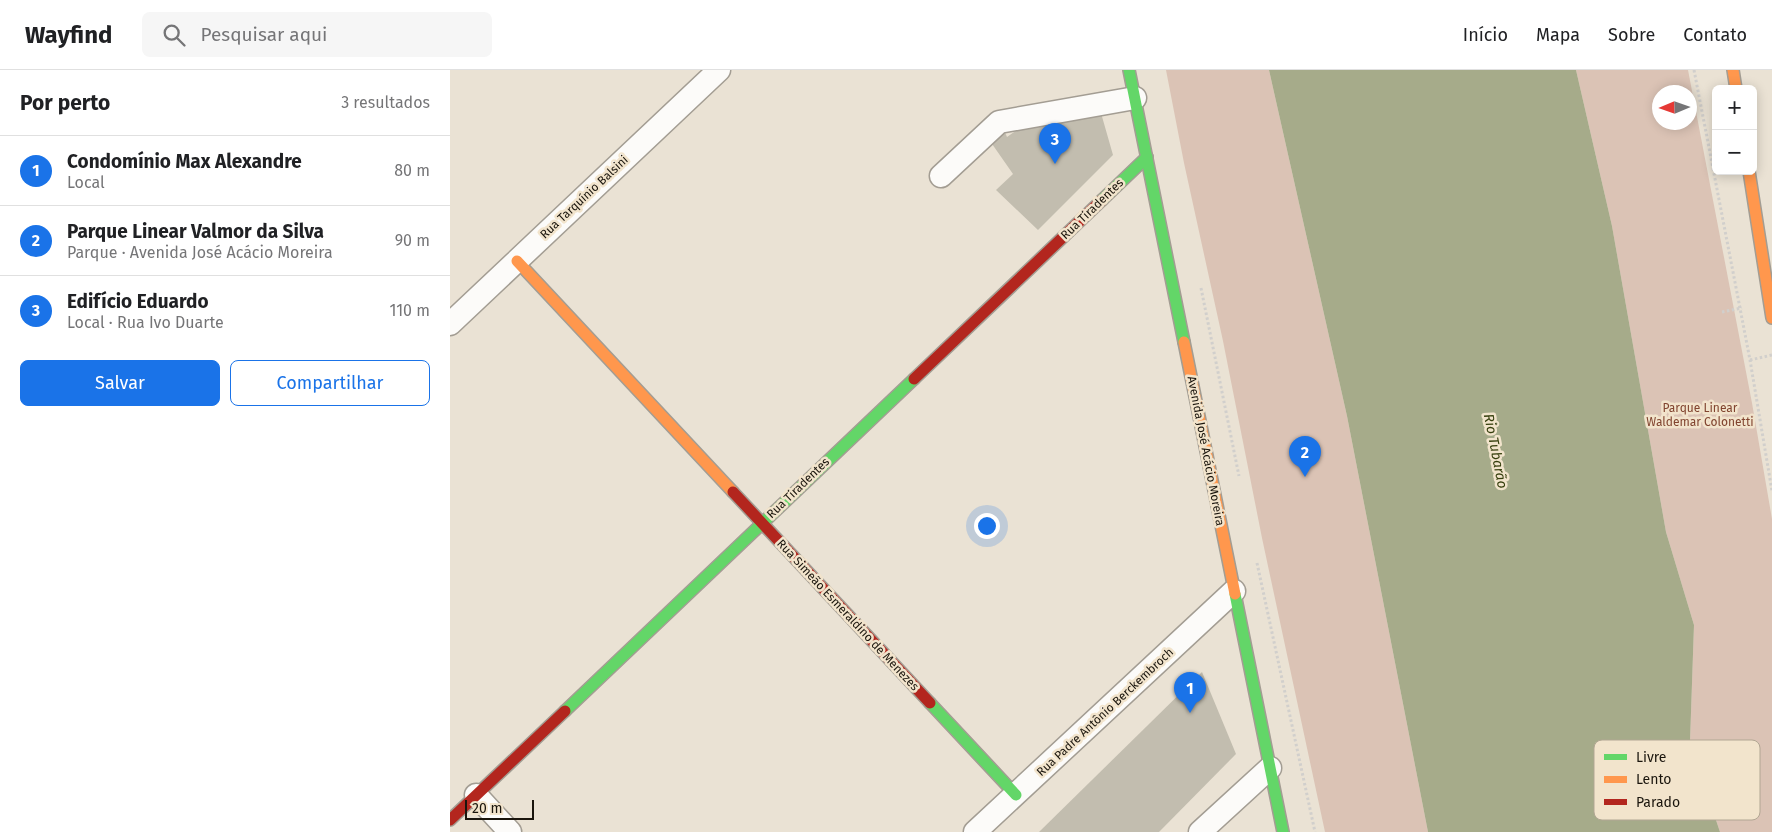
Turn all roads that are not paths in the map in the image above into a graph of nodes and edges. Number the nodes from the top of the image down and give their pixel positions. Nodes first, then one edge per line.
1 (719, 70) edge
2 (1129, 70) edge
3 (1733, 70) edge
4 (1735, 85) edge
5 (1135, 98) junction
6 (1147, 157) junction
7 (1750, 175) edge
8 (941, 176) dead end
9 (518, 261) junction
10 (1772, 318) edge
11 (450, 324) edge
12 (762, 523) junction
13 (1234, 592) junction
14 (1270, 768) junction
15 (476, 795) junction
16 (1016, 795) junction
17 (450, 820) edge
18 (510, 832) edge
19 (976, 832) edge
20 (1200, 832) edge
21 (1283, 832) edge

1 - 9 street, Rua Tarquínio Balsini
2 - 5 street, Avenida José Acácio Moreira
3 - 4 street
5 - 6 street, Avenida José Acácio Moreira
5 - 8 street
6 - 12 street, Rua Tiradentes
6 - 13 street, Avenida José Acácio Moreira
7 - 10 street
9 - 11 street, Rua Tarquínio Balsini
9 - 12 street, Rua Simeão Esmeraldino de Menezes
12 - 15 street, Rua Tiradentes
12 - 16 street, Rua Simeão Esmeraldino de Menezes
13 - 14 street, Avenida José Acácio Moreira
13 - 16 street, Rua Padre Antônio Berckembroch
14 - 20 street
14 - 21 street, Avenida José Acácio Moreira
15 - 17 street, Rua Tiradentes
15 - 18 street
16 - 19 street, Rua Padre Antônio Berckembroch

